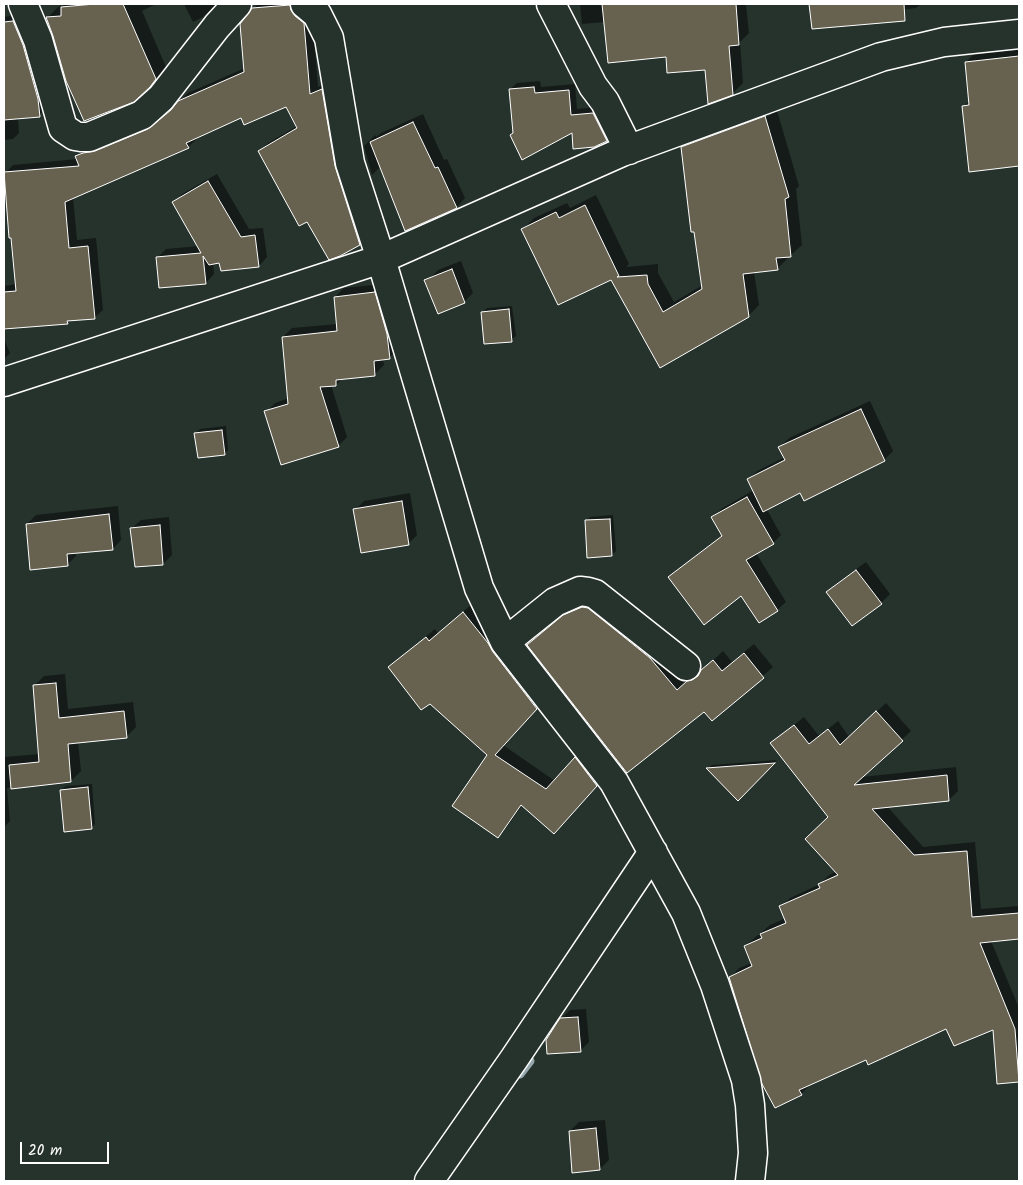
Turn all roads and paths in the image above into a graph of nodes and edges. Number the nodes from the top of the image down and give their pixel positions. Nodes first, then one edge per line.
1 (14, 4) edge
2 (23, 4) edge
3 (237, 4) edge
4 (304, 4) edge
5 (551, 4) edge
6 (4, 8) edge
7 (1019, 34) edge
8 (629, 150) junction
9 (381, 259) junction
10 (4, 382) edge
11 (504, 642) junction
12 (686, 666) dead end
13 (653, 852) junction
14 (429, 1181) edge
15 (750, 1181) edge

1 - 6 street
2 - 3 street
4 - 9 street
5 - 8 street
7 - 8 street
8 - 9 street
9 - 10 street
9 - 11 street
11 - 12 street
11 - 13 street
13 - 14 street
13 - 15 street

